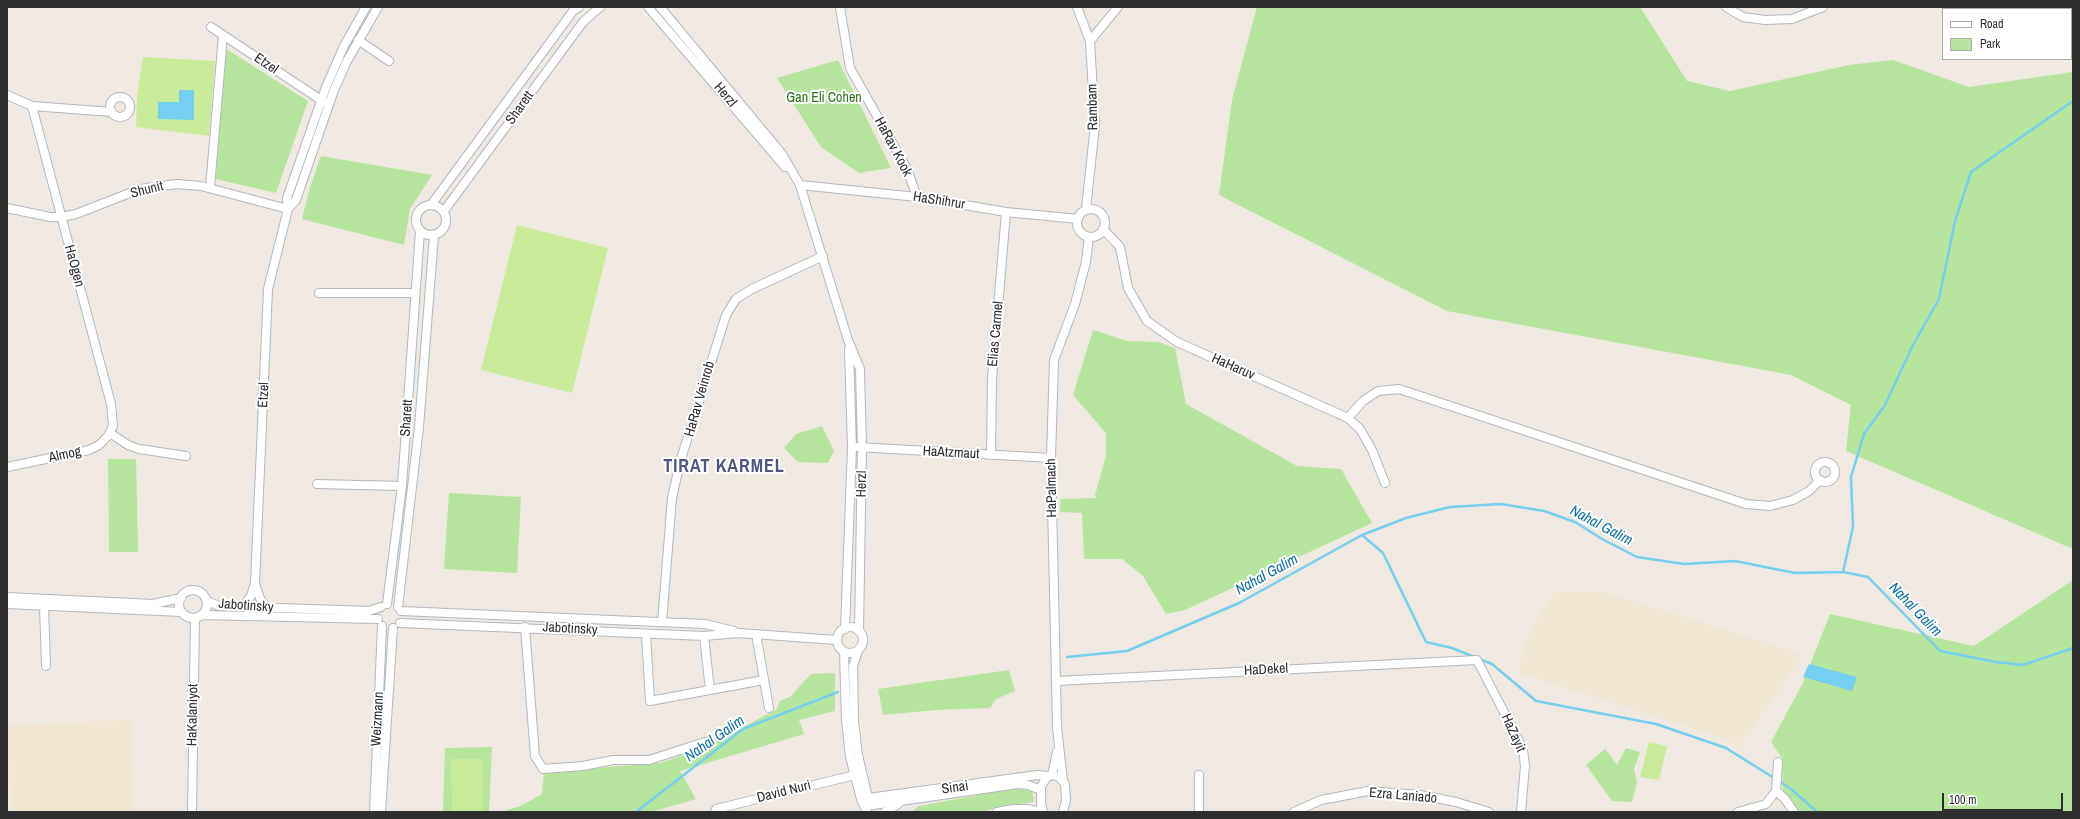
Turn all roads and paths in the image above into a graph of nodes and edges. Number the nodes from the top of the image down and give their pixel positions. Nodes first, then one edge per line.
1 (366, 7) edge
2 (378, 7) edge
3 (579, 7) edge
4 (600, 7) edge
5 (648, 7) edge
6 (660, 7) edge
7 (840, 7) edge
8 (1077, 7) edge
9 (1118, 7) edge
10 (1726, 7) edge
11 (1823, 7) edge
12 (211, 27) dead end
13 (223, 35) junction
14 (358, 40) junction
15 (1090, 41) junction
16 (389, 61) dead end
17 (7, 95) edge
18 (321, 100) junction
19 (329, 104) junction
20 (32, 106) junction
21 (112, 112) dead end
22 (800, 184) junction
23 (210, 188) junction
24 (917, 197) junction
25 (431, 205) junction
26 (7, 208) edge
27 (288, 209) junction
28 (1086, 209) junction
29 (444, 212) junction
30 (1006, 212) junction
31 (61, 217) junction
32 (1078, 219) junction
33 (1103, 230) junction
34 (420, 231) junction
35 (434, 235) junction
36 (1089, 237) junction
37 (823, 256) junction
38 (319, 294) dead end
39 (414, 294) junction
40 (848, 340) junction
41 (1348, 418) junction
42 (112, 430) junction
43 (852, 447) junction
44 (862, 448) junction
45 (991, 455) junction
46 (186, 456) dead end
47 (1051, 458) junction
48 (7, 467) edge
49 (1820, 480) dead end
50 (1385, 483) dead end
51 (317, 484) dead end
52 (402, 486) junction
53 (255, 583) junction
54 (7, 597) edge
55 (180, 598) junction
56 (207, 601) junction
57 (7, 604) edge
58 (44, 605) junction
59 (384, 606) junction
60 (244, 607) junction
61 (269, 608) junction
62 (400, 609) junction
63 (182, 612) junction
64 (203, 615) junction
65 (195, 619) junction
66 (662, 622) junction
67 (380, 623) junction
68 (396, 625) junction
69 (525, 627) junction
70 (845, 628) junction
71 (858, 631) junction
72 (739, 632) junction
73 (646, 634) junction
74 (756, 634) junction
75 (704, 636) junction
76 (837, 640) junction
77 (858, 650) junction
78 (844, 652) junction
79 (1477, 660) joint
80 (46, 666) dead end
81 (764, 680) junction
82 (1056, 681) junction
83 (710, 690) junction
84 (769, 708) dead end
85 (705, 742) dead end
86 (1059, 745) junction
87 (1778, 762) dead end
88 (855, 775) junction
89 (1198, 775) dead end
90 (1050, 776) junction
91 (1064, 781) junction
92 (1041, 790) junction
93 (1776, 791) junction
94 (902, 802) junction
95 (865, 804) edge
96 (1066, 810) edge
97 (192, 812) edge
98 (374, 812) edge
99 (381, 812) edge
100 (715, 812) edge
101 (886, 812) edge
102 (997, 812) edge
103 (1040, 812) edge
104 (1043, 812) edge
105 (1199, 812) edge
106 (1294, 812) edge
107 (1489, 812) edge
108 (1521, 812) edge
109 (1738, 812) edge
110 (1794, 812) edge

1 - 18 street, Etzel
2 - 14 street, Etzel
3 - 25 street, Sharett
4 - 29 street, Sharett
5 - 22 street, Herzl
6 - 22 street, Herzl
7 - 24 street, HaRav Kook
8 - 15 street, Rambam
9 - 15 street
10 - 11 street
12 - 13 street, Etzel
13 - 18 street, Etzel
13 - 23 street
14 - 16 street
14 - 19 street, Etzel
15 - 28 street, Rambam
17 - 20 street
18 - 19 street, Etzel
18 - 27 street, Etzel
19 - 27 street, Etzel
20 - 21 street
20 - 31 street, HaOgen
22 - 24 street, HaShihrur
22 - 37 street, Herzl
23 - 27 street, Shunit
23 - 31 street, Shunit
24 - 30 street, HaShihrur
25 - 29 street
25 - 34 street
26 - 31 street, Shunit
27 - 53 street, Etzel
28 - 32 street
28 - 33 street
29 - 35 street
30 - 32 street, HaShihrur
30 - 45 street, Elias Carmel
31 - 42 street, HaOgen
32 - 36 street
33 - 36 street
33 - 41 street, HaHaruv
34 - 35 street
34 - 39 street, Sharett
35 - 62 street, Sharett
36 - 47 street, HaPalmach
37 - 40 street, Herzl
37 - 66 street, HaRav Veinrob
38 - 39 street
39 - 52 street, Sharett
40 - 43 street, Herzl
40 - 44 street, Herzl
41 - 49 street
41 - 50 street, HaHaruv
42 - 46 street
42 - 48 street, Almog
43 - 44 street, HaAtzmaut
43 - 70 street, Herzl
44 - 45 street, HaAtzmaut
44 - 71 street, Herzl
45 - 47 street, HaAtzmaut
47 - 82 street, HaPalmach
51 - 52 street
52 - 59 street, Sharett
53 - 60 street, Etzel
53 - 61 street, Etzel
54 - 55 street
55 - 56 street
55 - 63 street
56 - 60 street, Jabotinsky
56 - 64 street
57 - 58 street
58 - 63 street
58 - 80 street
59 - 61 street, Jabotinsky
59 - 62 street, Jabotinsky
59 - 67 street, Weizmann
60 - 61 street, Jabotinsky
62 - 66 street, Jabotinsky
62 - 68 street, Sharett
63 - 65 street
64 - 65 street
64 - 67 street, Jabotinsky
65 - 97 street, HaKalaniyot
66 - 72 street, Jabotinsky
67 - 68 street, Jabotinsky
67 - 98 street, Weizmann
68 - 69 street, Jabotinsky
68 - 99 street, Weizmann
69 - 73 street, Jabotinsky
69 - 85 street
70 - 71 street
70 - 76 street
71 - 77 street
72 - 74 street, Jabotinsky
72 - 75 street, Jabotinsky
73 - 75 street, Jabotinsky
73 - 83 street
74 - 76 street, Jabotinsky
74 - 81 street
75 - 83 street
76 - 78 street
77 - 78 street
77 - 95 street
78 - 88 street
79 - 82 street, HaDekel
79 - 108 street, HaZayit
81 - 83 street
81 - 84 street
82 - 86 street, HaPalmach
86 - 90 street, HaPalmach
86 - 91 street, HaPalmach
87 - 93 street
88 - 95 street
88 - 100 street, David Nuri
89 - 105 street
90 - 91 street
90 - 92 street, HaPalmach
90 - 95 street, Sinai
91 - 96 street, HaPalmach
92 - 94 street, Sinai
92 - 104 street
93 - 109 street
93 - 110 street
94 - 95 street, Sinai
94 - 101 street
102 - 103 street
106 - 107 street, Ezra Laniado

